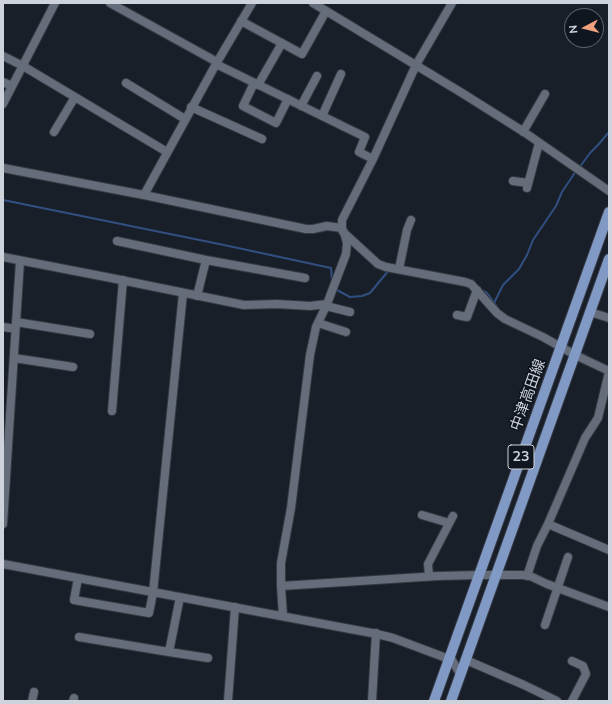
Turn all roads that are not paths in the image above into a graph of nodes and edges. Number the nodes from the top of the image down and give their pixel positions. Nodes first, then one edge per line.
1 (55, 3) edge
2 (110, 3) edge
3 (252, 3) edge
4 (312, 3) edge
5 (452, 3) edge
6 (326, 11) junction
7 (241, 21) junction
8 (282, 43) junction
9 (3, 56) edge
10 (216, 63) junction
11 (416, 65) junction
12 (23, 66) junction
13 (342, 74) dead end
14 (317, 76) dead end
15 (3, 82) edge
16 (126, 83) dead end
17 (256, 84) junction
18 (12, 86) junction
19 (545, 94) dead end
20 (75, 97) junction
21 (288, 99) junction
22 (3, 104) edge
23 (301, 106) junction
24 (192, 108) junction
25 (322, 116) junction
26 (185, 119) junction
27 (54, 132) dead end
28 (523, 132) junction
29 (262, 139) dead end
30 (539, 142) junction
31 (166, 152) junction
32 (373, 159) junction
33 (3, 168) edge
34 (514, 181) dead end
35 (609, 191) edge
36 (144, 195) junction
37 (609, 212) edge
38 (411, 220) dead end
39 (343, 230) junction
40 (117, 241) dead end
41 (359, 246) junction
42 (346, 254) junction
43 (3, 257) edge
44 (609, 259) edge
45 (20, 260) junction
46 (206, 260) junction
47 (399, 269) junction
48 (305, 278) dead end
49 (123, 280) junction
50 (478, 290) junction
51 (183, 293) junction
52 (197, 296) junction
53 (326, 305) junction
54 (350, 312) dead end
55 (590, 312) junction
56 (456, 315) dead end
57 (609, 318) edge
58 (16, 322) junction
59 (318, 323) junction
60 (346, 332) dead end
61 (90, 334) dead end
62 (561, 347) junction
63 (574, 355) junction
64 (14, 358) junction
65 (73, 367) dead end
66 (609, 372) edge
67 (112, 411) dead end
68 (4, 507) edge
69 (422, 515) dead end
70 (3, 524) edge
71 (548, 524) junction
72 (609, 550) edge
73 (568, 557) dead end
74 (3, 564) edge
75 (479, 574) junction
76 (496, 574) junction
77 (429, 576) junction
78 (527, 576) junction
79 (78, 578) junction
80 (281, 586) junction
81 (557, 588) junction
82 (153, 592) junction
83 (180, 597) junction
84 (235, 607) junction
85 (609, 607) edge
86 (283, 616) junction
87 (545, 625) dead end
88 (376, 633) junction
89 (79, 637) dead end
90 (169, 652) junction
91 (208, 658) dead end
92 (449, 659) junction
93 (466, 660) junction
94 (572, 661) dead end
95 (460, 674) junction
96 (34, 692) dead end
97 (32, 701) edge
98 (228, 701) edge
99 (372, 701) edge
100 (434, 701) edge
101 (451, 701) edge
102 (557, 701) edge
103 (572, 701) edge

1 - 12 street
2 - 10 street
3 - 7 street
4 - 6 street
5 - 11 street
6 - 8 street
6 - 11 street
7 - 8 street
7 - 10 street
8 - 17 street
9 - 12 street
10 - 17 street
10 - 24 street
11 - 28 street
11 - 32 street
12 - 18 street
12 - 20 street
13 - 25 street
14 - 23 street
15 - 18 street
16 - 26 street
17 - 21 street
17 - 21 street
18 - 22 street
19 - 28 street
20 - 27 street
20 - 31 street
21 - 23 street
23 - 25 street
24 - 26 street
24 - 29 street
25 - 32 street
26 - 31 street
28 - 30 street
30 - 34 street
30 - 35 street
31 - 36 street
32 - 39 street
33 - 36 street
36 - 39 street
37 - 62 main road, 中津高田線 / 23
38 - 47 street
39 - 41 street
39 - 42 street
40 - 46 street
41 - 42 street
41 - 47 street
42 - 53 street
43 - 45 street
44 - 55 main road, 中津高田線 / 23
45 - 49 street
45 - 58 street
46 - 48 street
46 - 52 street
47 - 50 street
49 - 51 street
49 - 67 street
50 - 56 street
50 - 62 street
51 - 52 street
51 - 82 street
52 - 53 street
53 - 54 street
53 - 59 street
55 - 57 street
55 - 63 main road, 中津高田線 / 23
58 - 61 street
58 - 64 street
59 - 60 street
59 - 80 street
62 - 63 street
62 - 75 main road, 中津高田線 / 23
63 - 66 street
63 - 76 main road, 中津高田線 / 23
64 - 65 street
64 - 68 street
66 - 71 street
68 - 70 street
69 - 77 street
71 - 72 street
71 - 78 street
73 - 81 street
74 - 79 street
75 - 76 street
75 - 77 street
75 - 92 main road, 中津高田線 / 23
76 - 78 street
76 - 93 main road, 中津高田線 / 23
77 - 80 street
78 - 81 street
79 - 82 street
79 - 82 street
80 - 86 street
81 - 85 street
81 - 87 street
82 - 83 street
83 - 84 street
83 - 90 street
84 - 86 street
84 - 98 street
86 - 88 street
88 - 92 street
88 - 99 street
89 - 90 street
90 - 91 street
92 - 95 street
92 - 100 main road, 中津高田線 / 23
93 - 95 main road, 中津高田線 / 23
93 - 102 street
94 - 103 street
95 - 101 main road, 中津高田線 / 23
96 - 97 street

